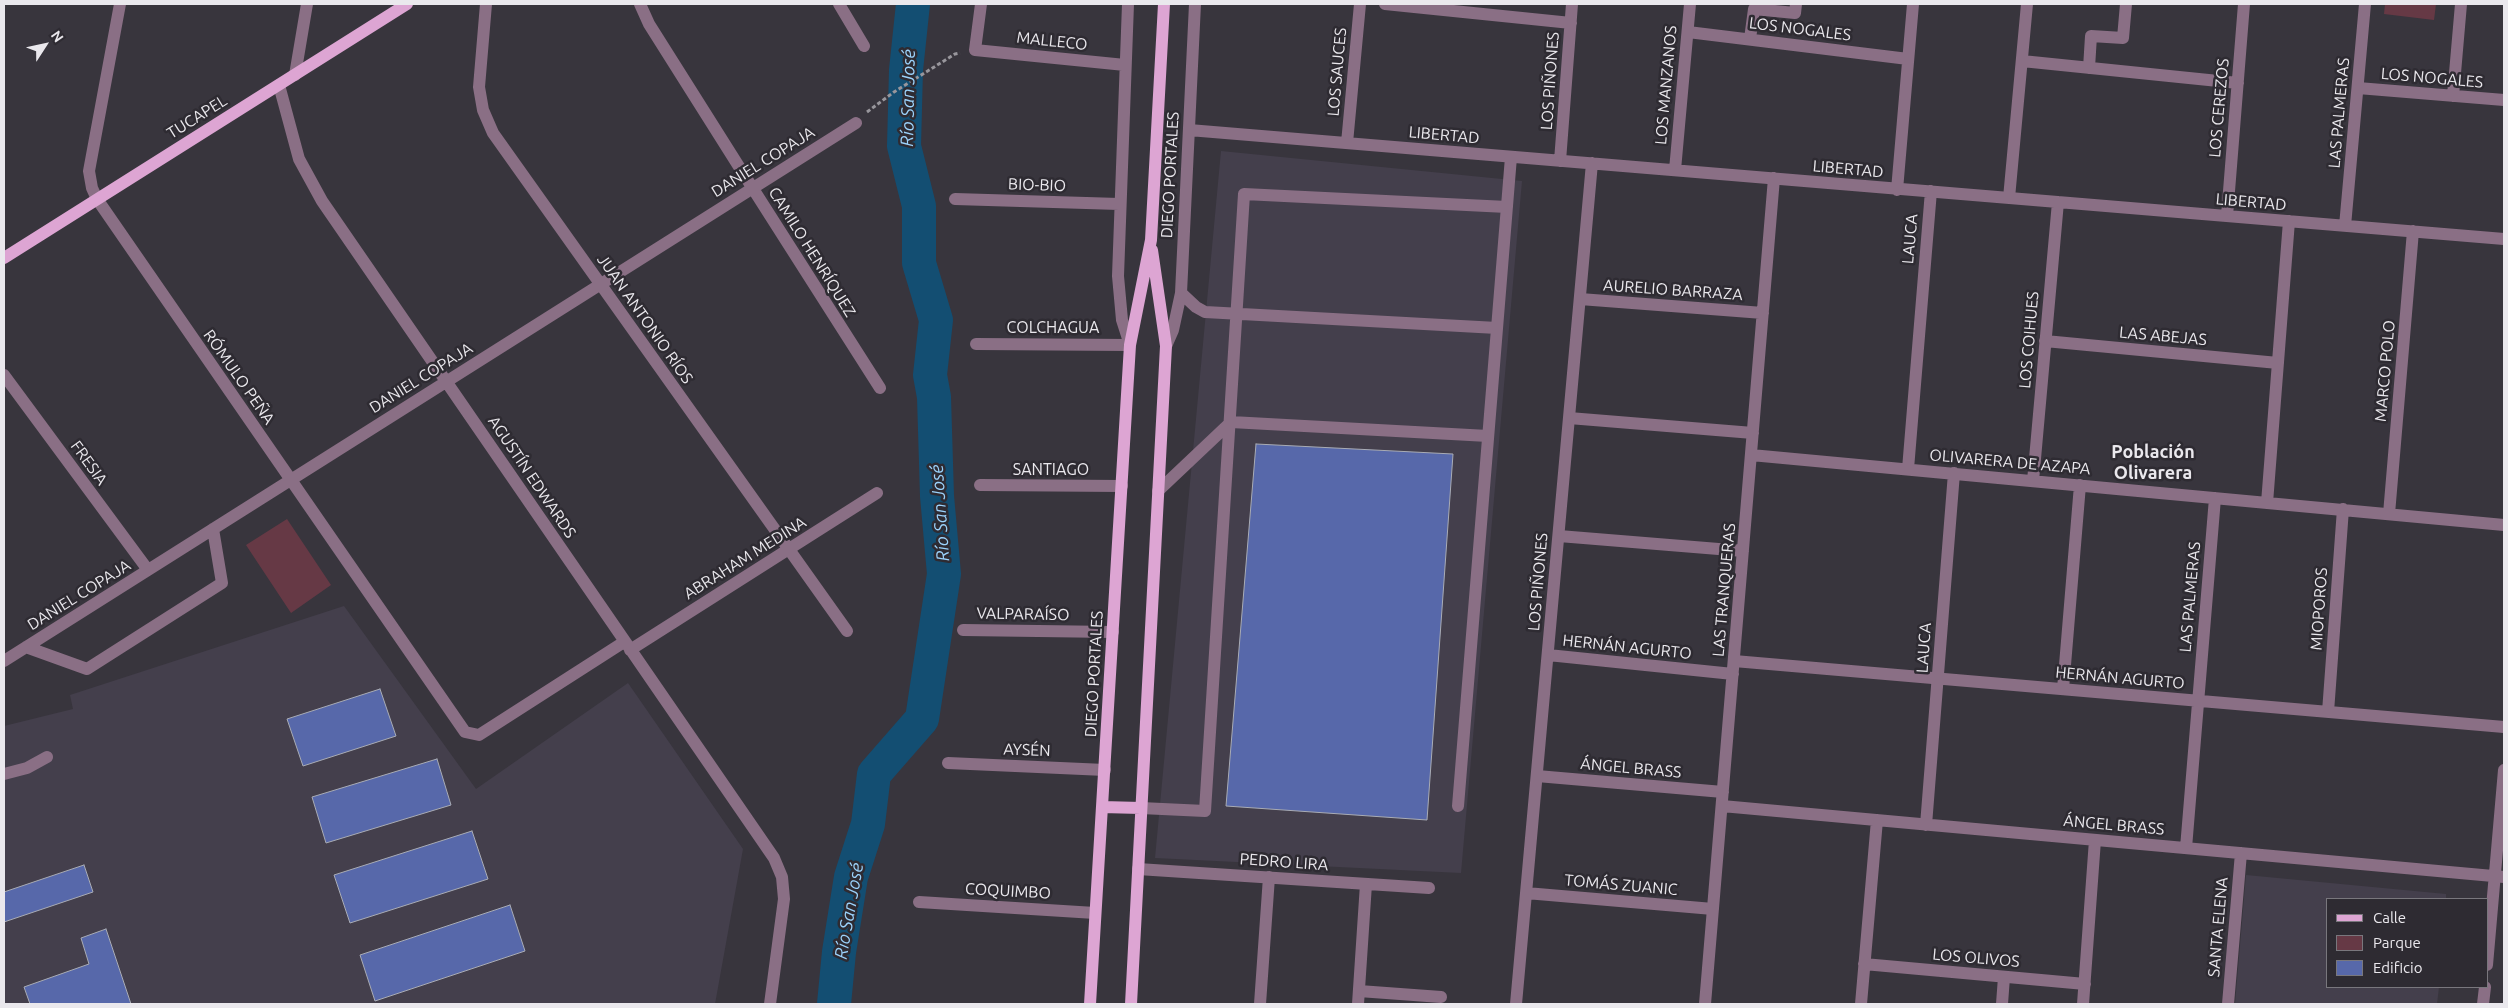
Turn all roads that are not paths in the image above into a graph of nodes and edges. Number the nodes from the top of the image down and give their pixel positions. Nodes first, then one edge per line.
1 (120, 4) edge
2 (306, 4) edge
3 (407, 4) edge
4 (486, 4) edge
5 (640, 4) edge
6 (839, 4) edge
7 (981, 4) edge
8 (1128, 4) edge
9 (1164, 4) edge
10 (1195, 4) edge
11 (1360, 4) edge
12 (1385, 4) edge
13 (1572, 4) edge
14 (1690, 4) edge
15 (1796, 4) edge
16 (1912, 4) edge
17 (2027, 4) edge
18 (2126, 4) edge
19 (2244, 4) edge
20 (2365, 4) edge
21 (2461, 4) edge
22 (1459, 7) edge
23 (1571, 23) junction
24 (1688, 32) junction
25 (1750, 40) junction
26 (864, 46) dead end
27 (1908, 59) junction
28 (2022, 61) junction
29 (1125, 65) junction
30 (2089, 68) junction
31 (295, 75) junction
32 (2238, 83) junction
33 (279, 85) junction
34 (2358, 88) junction
35 (2452, 96) junction
36 (2504, 100) edge
37 (856, 123) road end
38 (1189, 130) junction
39 (1347, 143) junction
40 (1512, 157) junction
41 (1560, 161) junction
42 (1592, 163) junction
43 (1675, 170) junction
44 (1774, 178) junction
45 (752, 188) junction
46 (1897, 190) junction
47 (1930, 191) junction
48 (2009, 198) junction
49 (97, 199) junction
50 (954, 199) dead end
51 (2058, 202) junction
52 (1120, 204) junction
53 (1507, 208) junction
54 (2227, 216) junction
55 (2289, 221) junction
56 (2346, 226) junction
57 (2413, 231) junction
58 (2504, 239) edge
59 (1151, 240) junction
60 (4, 258) edge
61 (600, 284) junction
62 (1181, 293) junction
63 (1580, 299) junction
64 (1237, 313) junction
65 (1763, 313) junction
66 (1497, 328) junction
67 (2045, 341) junction
68 (976, 344) dead end
69 (1130, 345) junction
70 (1166, 346) junction
71 (2278, 363) junction
72 (4, 374) edge
73 (446, 381) junction
74 (880, 388) dead end
75 (1569, 418) junction
76 (1231, 422) junction
77 (1753, 433) junction
78 (1488, 436) junction
79 (1751, 455) junction
80 (1908, 469) junction
81 (1954, 474) junction
82 (290, 480) junction
83 (2033, 481) junction
84 (980, 485) dead end
85 (2080, 485) junction
86 (1122, 486) junction
87 (1158, 491) junction
88 (878, 493) dead end
89 (2215, 498) junction
90 (2267, 502) junction
91 (2343, 510) junction
92 (2390, 514) junction
93 (2504, 524) edge
94 (213, 529) junction
95 (1559, 536) junction
96 (789, 550) junction
97 (1743, 551) junction
98 (148, 570) junction
99 (963, 630) dead end
100 (847, 631) dead end
101 (1113, 632) junction
102 (627, 646) junction
103 (26, 647) junction
104 (1548, 656) junction
105 (4, 661) edge
106 (1733, 667) junction
107 (1938, 678) junction
108 (2063, 689) junction
109 (2198, 701) junction
110 (2328, 712) junction
111 (2504, 727) edge
112 (472, 735) joint
113 (47, 757) dead end
114 (948, 763) dead end
115 (1105, 770) junction
116 (2504, 770) edge
117 (4, 774) edge
118 (1537, 776) junction
119 (1723, 792) junction
120 (1458, 806) dead end
121 (1722, 806) junction
122 (1102, 807) junction
123 (1141, 808) junction
124 (1877, 820) junction
125 (1926, 824) junction
126 (2096, 840) junction
127 (2186, 848) junction
128 (2242, 853) junction
129 (1138, 869) junction
130 (2500, 876) edge
131 (1269, 877) junction
132 (1366, 884) junction
133 (1429, 888) dead end
134 (1526, 893) junction
135 (919, 902) dead end
136 (1713, 909) junction
137 (1095, 913) junction
138 (2488, 958) edge
139 (1864, 964) junction
140 (2004, 977) junction
141 (2085, 984) junction
142 (2485, 988) edge
143 (1359, 991) junction
144 (1441, 997) dead end
145 (770, 1004) edge
146 (1090, 1004) edge
147 (1130, 1004) edge
148 (1260, 1004) edge
149 (1358, 1004) edge
150 (1516, 1004) edge
151 (1705, 1004) edge
152 (1861, 1004) edge
153 (2002, 1004) edge
154 (2083, 1004) edge
155 (2228, 1004) edge
156 (2483, 1004) edge

1 - 49 street, RÓMULO PEÑA
2 - 31 street
3 - 31 main road, TUCAPEL
4 - 61 street, JUAN ANTONIO RÍOS
5 - 45 street, CAMILO HENRÍQUEZ
6 - 26 street
7 - 29 street, MALLECO
8 - 29 street, DIEGO PORTALES
9 - 59 main road, DIEGO PORTALES
10 - 38 street, DIEGO PORTALES
11 - 39 street, LOS SAUCES
12 - 22 street
13 - 23 street, LOS PIÑONES
14 - 24 street, LOS MANZANOS
15 - 25 street
16 - 27 street, LAUCA
17 - 28 street
18 - 30 street
19 - 32 street, LOS CEREZOS
20 - 34 street, LAS PALMERAS
21 - 35 street
22 - 23 street
23 - 41 street, LOS PIÑONES
24 - 25 street, LOS NOGALES
24 - 43 street, LOS MANZANOS
25 - 27 street, LOS NOGALES
27 - 46 street, LAUCA
28 - 30 street
28 - 48 street
29 - 52 street, DIEGO PORTALES
30 - 32 street
31 - 33 main road, TUCAPEL
32 - 54 street, LOS CEREZOS
33 - 49 main road, TUCAPEL
33 - 73 street, AGUSTÍN EDWARDS
34 - 35 street, LOS NOGALES
34 - 56 street, LAS PALMERAS
35 - 36 street, LOS NOGALES
37 - 45 street, DANIEL COPAJA
38 - 39 street, LIBERTAD
38 - 62 street, DIEGO PORTALES
39 - 40 street, LIBERTAD
40 - 41 street, LIBERTAD
40 - 53 street
41 - 42 street, LIBERTAD
42 - 43 street, LIBERTAD
42 - 63 street, LOS PIÑONES
43 - 44 street, LIBERTAD
44 - 46 street, LIBERTAD
44 - 65 street, LAS TRANQUERAS
45 - 61 street, DANIEL COPAJA
45 - 74 street, CAMILO HENRÍQUEZ
46 - 47 street, LIBERTAD
47 - 48 street, LIBERTAD
47 - 80 street, LAUCA
48 - 51 street, LIBERTAD
49 - 60 main road, TUCAPEL
49 - 82 street, RÓMULO PEÑA
50 - 52 street, BIO-BIO
51 - 54 street, LIBERTAD
51 - 67 street, LOS COIHUES
52 - 69 street, DIEGO PORTALES
53 - 64 street
53 - 66 street
54 - 55 street, LIBERTAD
55 - 56 street, LIBERTAD
55 - 71 street
56 - 57 street, LIBERTAD
57 - 58 street, LIBERTAD
57 - 92 street, MARCO POLO
59 - 69 main road, DIEGO PORTALES
59 - 70 main road, DIEGO PORTALES
61 - 73 street, DANIEL COPAJA
61 - 96 street, JUAN ANTONIO RÍOS
62 - 64 street
62 - 70 street, DIEGO PORTALES
63 - 65 street, AURELIO BARRAZA
63 - 75 street, LOS PIÑONES
64 - 66 street
64 - 76 street
65 - 77 street, LAS TRANQUERAS
66 - 78 street
67 - 71 street, LAS ABEJAS
67 - 83 street, LOS COIHUES
68 - 69 street, COLCHAGUA
69 - 86 main road, DIEGO PORTALES
70 - 87 main road, DIEGO PORTALES
71 - 90 street
72 - 98 street, FRESIA
73 - 82 street, DANIEL COPAJA
73 - 102 street, AGUSTÍN EDWARDS
75 - 77 street
75 - 95 street, LOS PIÑONES
76 - 78 street
76 - 87 street
76 - 123 street
77 - 79 street, LAS TRANQUERAS
78 - 120 street
79 - 80 street, OLIVARERA DE AZAPA
79 - 97 street, LAS TRANQUERAS
80 - 81 street, OLIVARERA DE AZAPA
81 - 83 street, OLIVARERA DE AZAPA
81 - 107 street, LAUCA
82 - 94 street, DANIEL COPAJA
82 - 112 street, RÓMULO PEÑA
83 - 85 street, OLIVARERA DE AZAPA
84 - 86 street, SANTIAGO
85 - 89 street, OLIVARERA DE AZAPA
85 - 108 street
86 - 101 main road, DIEGO PORTALES
87 - 123 main road, DIEGO PORTALES
88 - 96 street, ABRAHAM MEDINA
89 - 90 street, OLIVARERA DE AZAPA
89 - 109 street, LAS PALMERAS
90 - 91 street, OLIVARERA DE AZAPA
91 - 92 street, OLIVARERA DE AZAPA
91 - 110 street, MIOPOROS
92 - 93 street, OLIVARERA DE AZAPA
94 - 98 street, DANIEL COPAJA
94 - 103 street
95 - 97 street
95 - 104 street, LOS PIÑONES
96 - 100 street, JUAN ANTONIO RÍOS
96 - 102 street, ABRAHAM MEDINA
97 - 106 street, LAS TRANQUERAS
98 - 103 street, DANIEL COPAJA
99 - 101 street, VALPARAÍSO
101 - 115 main road, DIEGO PORTALES
102 - 112 street, ABRAHAM MEDINA
102 - 145 street, AGUSTÍN EDWARDS
103 - 105 street, DANIEL COPAJA
104 - 106 street, HERNÁN AGURTO
104 - 118 street, LOS PIÑONES
106 - 107 street, HERNÁN AGURTO
106 - 119 street, LAS TRANQUERAS
107 - 108 street, HERNÁN AGURTO
107 - 125 street, LAUCA
108 - 109 street, HERNÁN AGURTO
109 - 110 street, HERNÁN AGURTO
109 - 127 street, LAS PALMERAS
110 - 111 street, HERNÁN AGURTO
113 - 117 street
114 - 115 street, AYSÉN
115 - 122 main road, DIEGO PORTALES
116 - 130 street
118 - 119 street, ÁNGEL BRASS
118 - 134 street, LOS PIÑONES
119 - 121 street, LAS TRANQUERAS
121 - 124 street, ÁNGEL BRASS
121 - 136 street, LAS TRANQUERAS
122 - 123 main road
122 - 137 main road, DIEGO PORTALES
123 - 129 main road, DIEGO PORTALES
124 - 125 street, ÁNGEL BRASS
124 - 139 street
125 - 126 street, ÁNGEL BRASS
126 - 127 street, ÁNGEL BRASS
126 - 141 street
127 - 128 street, ÁNGEL BRASS
128 - 130 street, ÁNGEL BRASS
128 - 155 street, SANTA ELENA
129 - 131 street, PEDRO LIRA
129 - 147 main road, DIEGO PORTALES
130 - 138 street
131 - 132 street, PEDRO LIRA
131 - 148 street
132 - 133 street, PEDRO LIRA
132 - 143 street
134 - 136 street, TOMÁS ZUANIC
134 - 150 street, LOS PIÑONES
135 - 137 street, COQUIMBO
136 - 151 street, LAS TRANQUERAS
137 - 146 main road, DIEGO PORTALES
139 - 140 street, LOS OLIVOS
139 - 152 street
140 - 141 street, LOS OLIVOS
140 - 153 street
141 - 154 street
142 - 156 street
143 - 144 street
143 - 149 street

